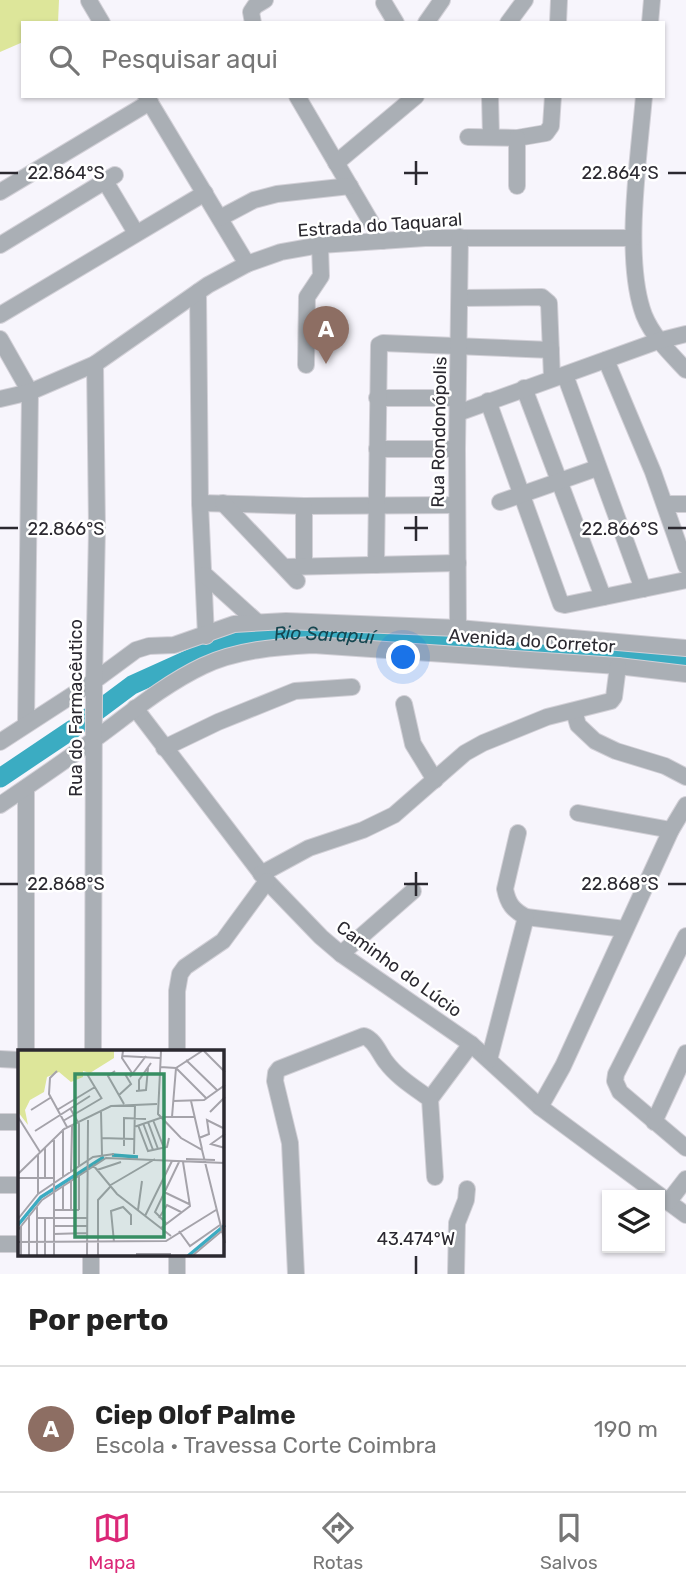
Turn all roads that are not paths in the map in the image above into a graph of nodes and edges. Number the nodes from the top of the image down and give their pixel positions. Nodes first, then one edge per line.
1 (265, 0) edge
2 (442, 0) edge
3 (525, 0) edge
4 (559, 0) edge
5 (652, 0) edge
6 (89, 1) edge
7 (384, 3) dead end
8 (101, 21) edge
9 (253, 21) edge
10 (395, 21) edge
11 (427, 21) edge
12 (509, 21) edge
13 (558, 21) edge
14 (650, 21) edge
15 (297, 98) edge
16 (414, 98) edge
17 (490, 98) edge
18 (553, 98) edge
19 (644, 98) edge
20 (148, 99) edge
21 (468, 137) dead end
22 (491, 137) junction
23 (517, 138) junction
24 (336, 163) junction
25 (350, 186) junction
26 (517, 187) dead end
27 (0, 192) edge
28 (205, 193) junction
29 (220, 218) junction
30 (136, 233) junction
31 (460, 237) junction
32 (634, 238) junction
33 (382, 240) junction
34 (0, 245) edge
35 (320, 245) junction
36 (247, 264) junction
37 (198, 292) junction
38 (460, 298) junction
39 (0, 315) edge
40 (686, 334) edge
41 (0, 339) edge
42 (658, 341) junction
43 (460, 346) junction
44 (551, 350) junction
45 (606, 360) junction
46 (95, 364) junction
47 (306, 365) dead end
48 (686, 370) edge
49 (559, 377) junction
50 (524, 388) junction
51 (30, 392) junction
52 (377, 398) junction
53 (0, 399) edge
54 (488, 401) junction
55 (458, 405) junction
56 (377, 449) junction
57 (457, 449) junction
58 (597, 468) junction
59 (559, 481) junction
60 (521, 494) junction
61 (500, 502) dead end
62 (200, 503) junction
63 (223, 503) junction
64 (665, 504) junction
65 (686, 504) edge
66 (304, 506) junction
67 (378, 506) junction
68 (457, 506) junction
69 (458, 564) junction
70 (376, 565) junction
71 (686, 566) edge
72 (301, 573) junction
73 (205, 575) junction
74 (686, 580) edge
75 (643, 589) junction
76 (603, 597) junction
77 (256, 621) junction
78 (458, 628) junction
79 (206, 636) junction
80 (686, 648) edge
81 (618, 666) junction
82 (686, 674) edge
83 (94, 687) junction
84 (352, 687) dead end
85 (404, 704) dead end
86 (135, 708) junction
87 (574, 711) junction
88 (26, 724) junction
89 (94, 732) junction
90 (0, 742) edge
91 (164, 748) junction
92 (686, 777) edge
93 (435, 780) junction
94 (26, 788) junction
95 (0, 805) edge
96 (686, 805) edge
97 (578, 813) dead end
98 (671, 830) junction
99 (519, 832) dead end
100 (264, 877) junction
101 (412, 891) dead end
102 (526, 917) junction
103 (625, 929) junction
104 (686, 936) edge
105 (341, 954) junction
106 (471, 1044) junction
107 (26, 1050) edge
108 (93, 1050) edge
109 (177, 1050) edge
110 (686, 1053) edge
111 (0, 1059) edge
112 (18, 1060) edge
113 (489, 1060) junction
114 (430, 1100) junction
115 (540, 1107) junction
116 (0, 1122) edge
117 (18, 1122) edge
118 (654, 1122) junction
119 (686, 1148) edge
120 (435, 1177) dead end
121 (686, 1179) edge
122 (0, 1185) edge
123 (18, 1185) edge
124 (467, 1189) dead end
125 (669, 1201) junction
126 (686, 1215) edge
127 (0, 1244) edge
128 (18, 1244) edge
129 (91, 1256) edge
130 (177, 1256) edge
131 (91, 1274) edge
132 (177, 1274) edge
133 (296, 1274) edge
134 (456, 1274) edge

1 - 9 street
2 - 11 street
3 - 12 street
4 - 13 street
5 - 14 street
6 - 8 street
7 - 10 street
15 - 24 street
16 - 24 street
17 - 22 street
18 - 23 street
19 - 32 street
20 - 27 street
20 - 28 street
21 - 22 street
22 - 23 street
23 - 26 street
24 - 25 street
25 - 29 street
25 - 33 street
28 - 29 street
28 - 30 street
29 - 36 street
30 - 34 street
30 - 39 street
31 - 32 street, Estrada do Taquaral
31 - 33 street, Estrada do Taquaral
31 - 38 street, Rua Rondonópolis
32 - 42 street
33 - 35 street, Estrada do Taquaral
35 - 36 street, Estrada do Taquaral
35 - 47 street
36 - 37 street, Estrada do Taquaral
37 - 46 street, Estrada do Taquaral
37 - 62 street
38 - 43 street, Rua Rondonópolis
38 - 44 street
40 - 42 street
41 - 51 street
42 - 45 street
42 - 48 street
43 - 44 street
43 - 52 street
43 - 55 street, Rua Rondonópolis
44 - 49 street
45 - 49 street
45 - 64 street
46 - 51 street, Estrada do Taquaral
46 - 83 street, Rua do Farmacêutico
49 - 50 street
49 - 58 street
50 - 54 street
50 - 59 street
51 - 53 street, Estrada do Taquaral
51 - 88 street
52 - 55 street
52 - 56 street
54 - 55 street
54 - 60 street
55 - 57 street, Rua Rondonópolis
56 - 57 street
56 - 67 street
57 - 68 street, Rua Rondonópolis
58 - 59 street
58 - 75 street
59 - 60 street
59 - 76 street
60 - 61 street
60 - 76 street
62 - 63 street
62 - 73 street
63 - 66 street
63 - 72 street
64 - 65 street
64 - 71 street
66 - 67 street
66 - 72 street
67 - 68 street
67 - 70 street
68 - 69 street, Rua Rondonópolis
69 - 70 street
69 - 78 street, Rua Rondonópolis
70 - 72 street
73 - 77 street
73 - 79 street
74 - 75 street
75 - 76 street
77 - 78 street, Avenida do Corretor
77 - 79 street, Avenida do Corretor
78 - 80 street, Avenida do Corretor
79 - 83 street, Avenida do Corretor
81 - 82 street, Avenida do Corretor
81 - 86 street, Avenida do Corretor
81 - 87 street
83 - 88 street, Avenida do Corretor
83 - 89 street, Rua do Farmacêutico
84 - 91 street
85 - 93 street
86 - 89 street, Avenida do Corretor
86 - 91 street, Caminho do Lúcio
87 - 92 street
87 - 93 street
88 - 90 street, Avenida do Corretor
89 - 94 street, Avenida do Corretor
89 - 108 street, Rua do Farmacêutico
91 - 100 street, Caminho do Lúcio
93 - 100 street
94 - 95 street, Avenida do Corretor
94 - 107 street
96 - 98 street
97 - 98 street
98 - 103 street
99 - 102 street
100 - 105 street, Caminho do Lúcio
100 - 109 street
101 - 105 street
102 - 103 street
102 - 113 street
103 - 115 street
104 - 118 street
105 - 106 street, Caminho do Lúcio
106 - 113 street, Caminho do Lúcio
106 - 114 street
110 - 118 street
111 - 112 street
113 - 115 street, Caminho do Lúcio
114 - 120 street
114 - 133 street
115 - 125 street, Caminho do Lúcio
116 - 117 street
118 - 119 street
121 - 125 street
122 - 123 street
124 - 134 street
125 - 126 street, Caminho do Lúcio
127 - 128 street
129 - 131 street
130 - 132 street

